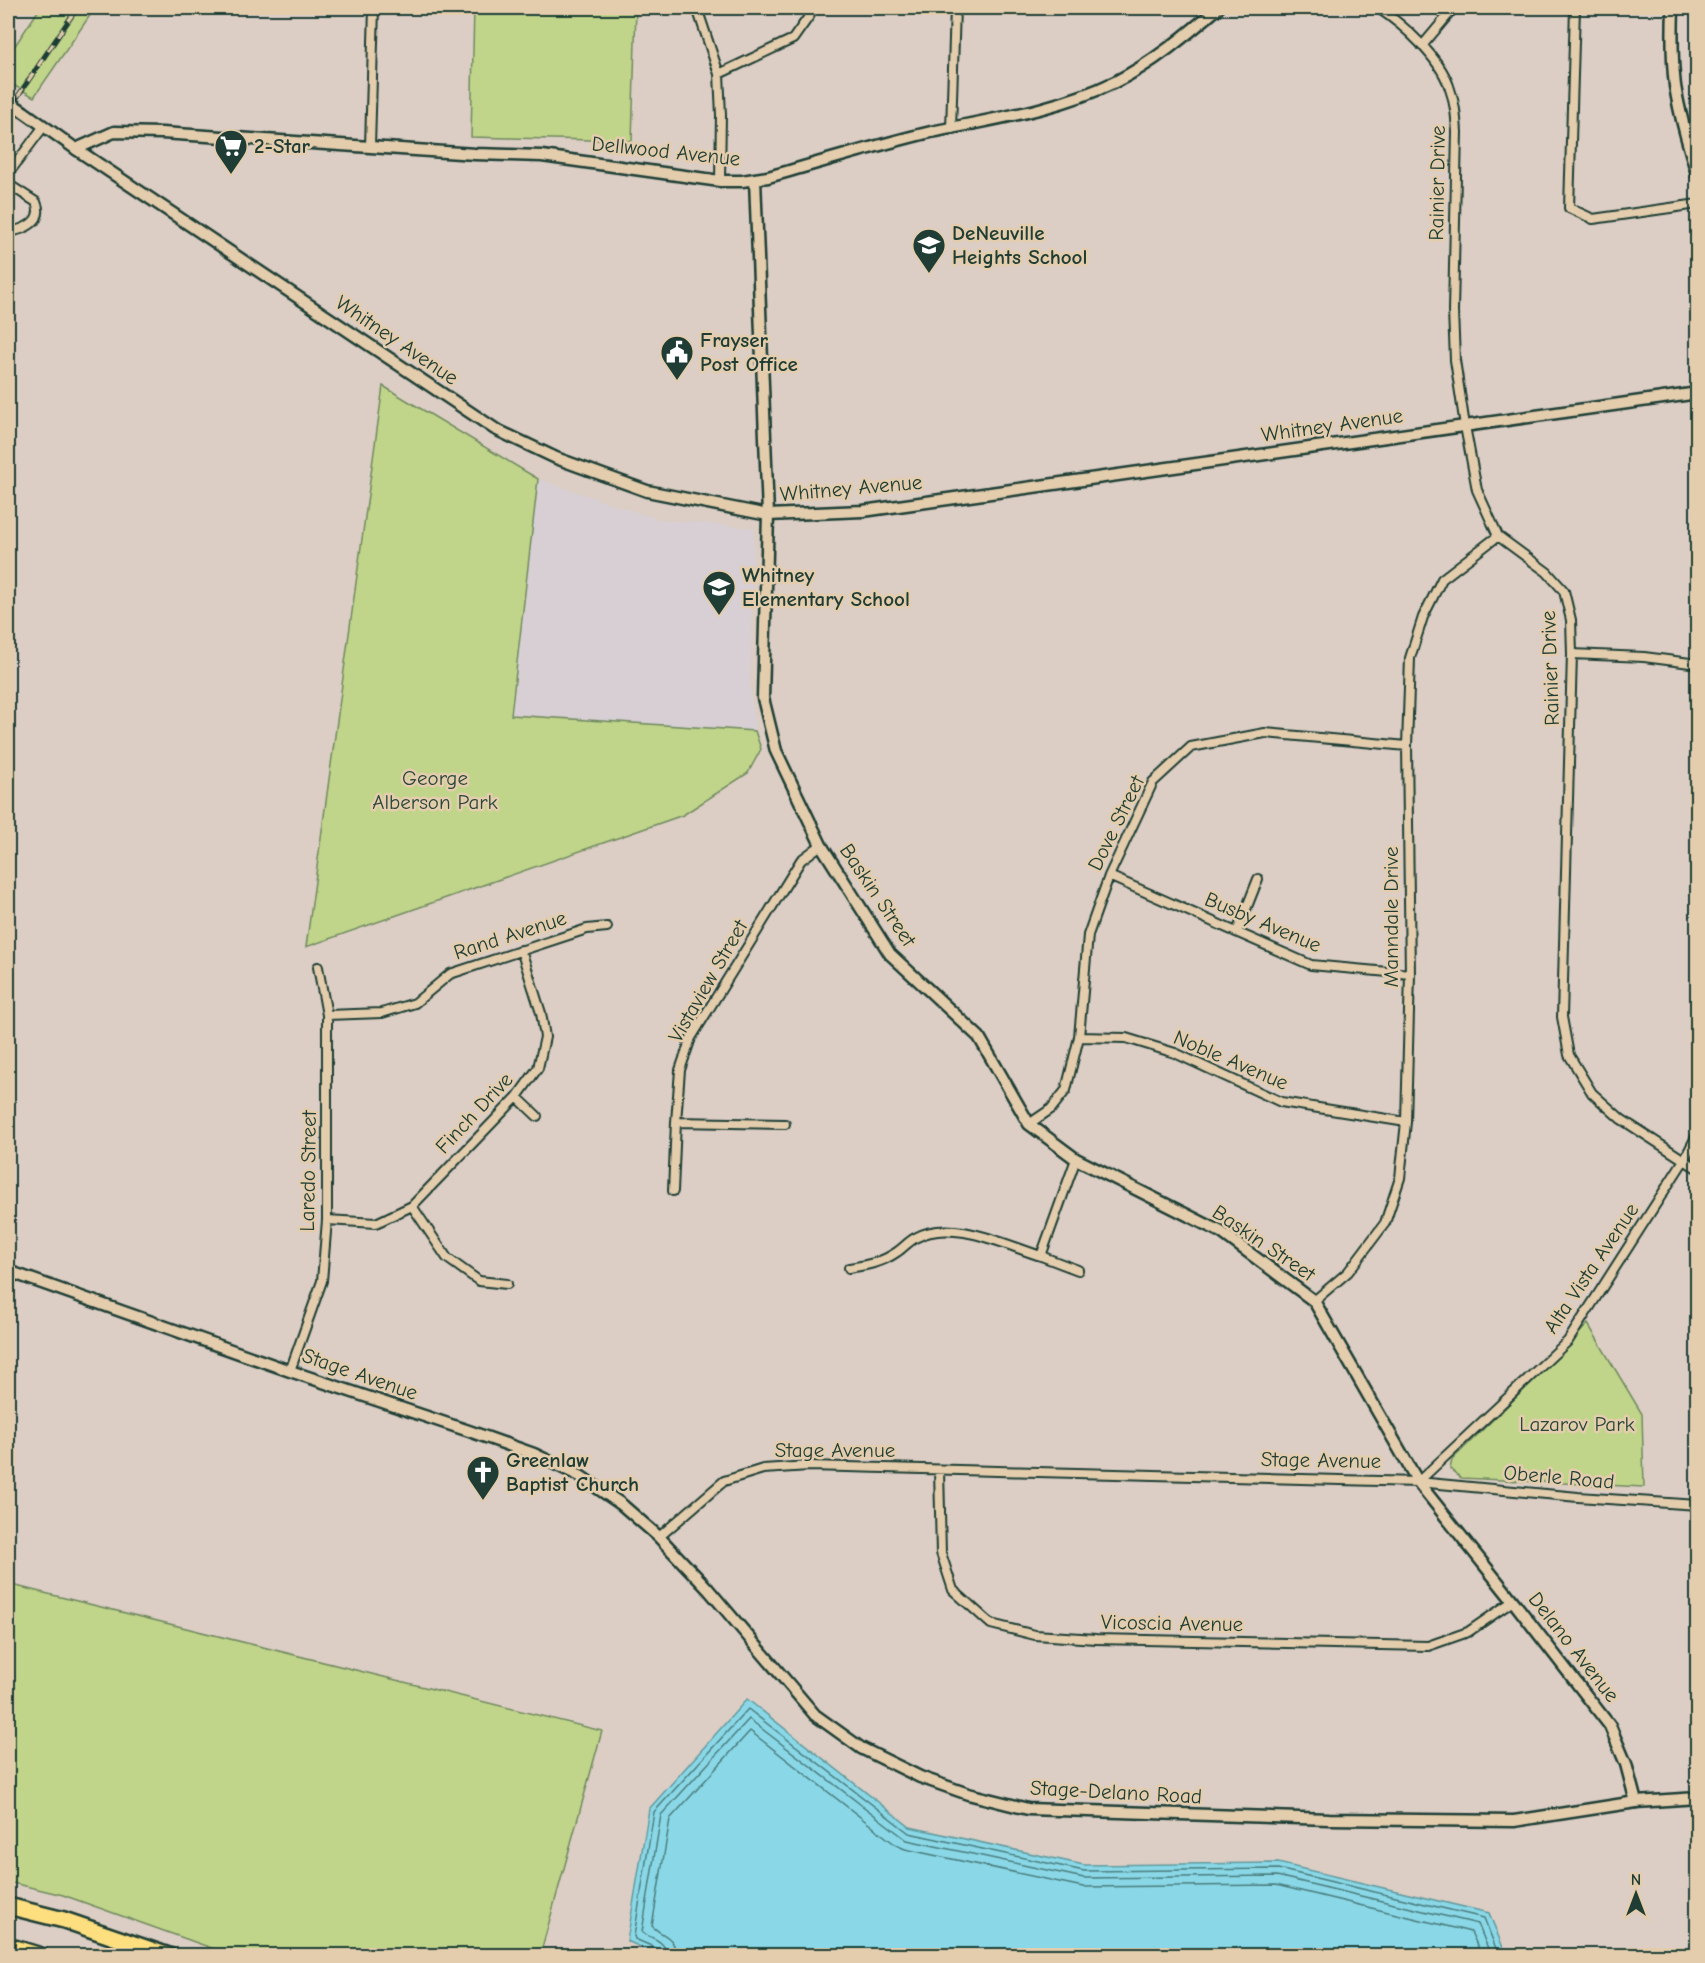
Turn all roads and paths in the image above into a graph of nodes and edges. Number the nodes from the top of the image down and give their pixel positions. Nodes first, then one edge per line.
1 (374, 8) edge
2 (698, 8) edge
3 (810, 8) edge
4 (955, 8) edge
5 (1218, 8) edge
6 (1378, 8) edge
7 (1454, 8) edge
8 (1575, 8) edge
9 (1673, 8) edge
10 (1422, 46) junction
11 (719, 74) junction
12 (8, 101) edge
13 (44, 126) junction
14 (951, 129) junction
15 (370, 146) junction
16 (76, 149) junction
17 (8, 174) edge
18 (1698, 177) edge
19 (755, 179) junction
20 (720, 181) junction
21 (8, 184) edge
22 (1698, 204) edge
23 (8, 232) edge
24 (1698, 393) edge
25 (1465, 426) junction
26 (768, 515) junction
27 (1498, 536) junction
28 (1572, 654) junction
29 (1698, 664) edge
30 (1407, 746) junction
31 (821, 845) junction
32 (1109, 876) junction
33 (1258, 879) dead end
34 (607, 927) dead end
35 (1237, 932) junction
36 (521, 950) junction
37 (318, 967) dead end
38 (1410, 974) junction
39 (327, 1015) junction
40 (1079, 1037) junction
41 (517, 1097) junction
42 (537, 1116) dead end
43 (676, 1122) junction
44 (1406, 1122) junction
45 (785, 1124) dead end
46 (1029, 1124) junction
47 (1698, 1133) edge
48 (1076, 1159) junction
49 (1684, 1160) junction
50 (1698, 1169) edge
51 (673, 1191) dead end
52 (412, 1206) junction
53 (327, 1220) junction
54 (1041, 1256) junction
55 (849, 1268) dead end
56 (8, 1270) edge
57 (1078, 1270) dead end
58 (507, 1284) dead end
59 (1314, 1301) junction
60 (290, 1371) junction
61 (939, 1470) junction
62 (1418, 1482) junction
63 (1698, 1505) edge
64 (659, 1537) junction
65 (1514, 1600) junction
66 (1698, 1798) edge
67 (1636, 1802) junction
68 (8, 1906) edge
69 (8, 1946) edge
70 (41, 1956) edge
71 (169, 1956) edge

1 - 15 street
2 - 11 street
3 - 11 street
4 - 14 street
5 - 14 main road, Dellwood Avenue
6 - 10 street, Rainier Drive
7 - 10 street
8 - 22 street
9 - 18 main road
10 - 25 street, Rainier Drive
11 - 20 street
12 - 13 main road, Whitney Avenue, bridge
13 - 16 main road, Whitney Avenue
13 - 17 street
14 - 19 main road, Dellwood Avenue
15 - 16 main road, Dellwood Avenue
15 - 20 main road, Dellwood Avenue
16 - 26 main road, Whitney Avenue
19 - 20 main road, Dellwood Avenue
19 - 26 main road, Baskin Street
21 - 23 street
24 - 25 main road, Whitney Avenue
25 - 26 main road, Whitney Avenue
25 - 27 street, Rainier Drive
26 - 31 main road, Baskin Street
27 - 28 street, Rainier Drive
27 - 30 street, Manndale Drive
28 - 29 street
28 - 49 street, Rainier Drive
30 - 32 street, Dove Street
30 - 38 street, Manndale Drive
31 - 43 street, Vistaview Street
31 - 46 main road, Baskin Street
32 - 35 street, Busby Avenue
32 - 40 street, Dove Street
33 - 35 street
34 - 36 street, Rand Avenue
35 - 38 street, Busby Avenue
36 - 39 street, Rand Avenue
36 - 41 street, Finch Drive
37 - 39 street, Laredo Street
38 - 44 street, Manndale Drive
39 - 53 street, Laredo Street
40 - 44 street, Noble Avenue
40 - 46 street, Dove Street
41 - 42 street
41 - 52 street, Finch Drive
43 - 45 street
43 - 51 street, Vistaview Street
44 - 59 street, Manndale Drive
46 - 48 main road, Baskin Street
47 - 49 street, Alta Vista Avenue
48 - 54 street
48 - 59 main road, Baskin Street
49 - 50 street, Rainier Drive
49 - 62 street, Alta Vista Avenue
52 - 53 street, Finch Drive
52 - 58 street
53 - 60 street, Laredo Street
54 - 55 street
54 - 57 street
56 - 60 main road, Stage Avenue
59 - 62 main road, Baskin Street
60 - 64 main road, Stage Avenue
61 - 62 street, Stage Avenue
61 - 64 street, Stage Avenue
61 - 65 street, Vicoscia Avenue
62 - 63 street, Oberle Road
62 - 65 main road, Delano Avenue
64 - 67 main road, Stage-Delano Road
65 - 67 main road, Delano Avenue
66 - 67 main road
68 - 71 highway
69 - 70 highway

